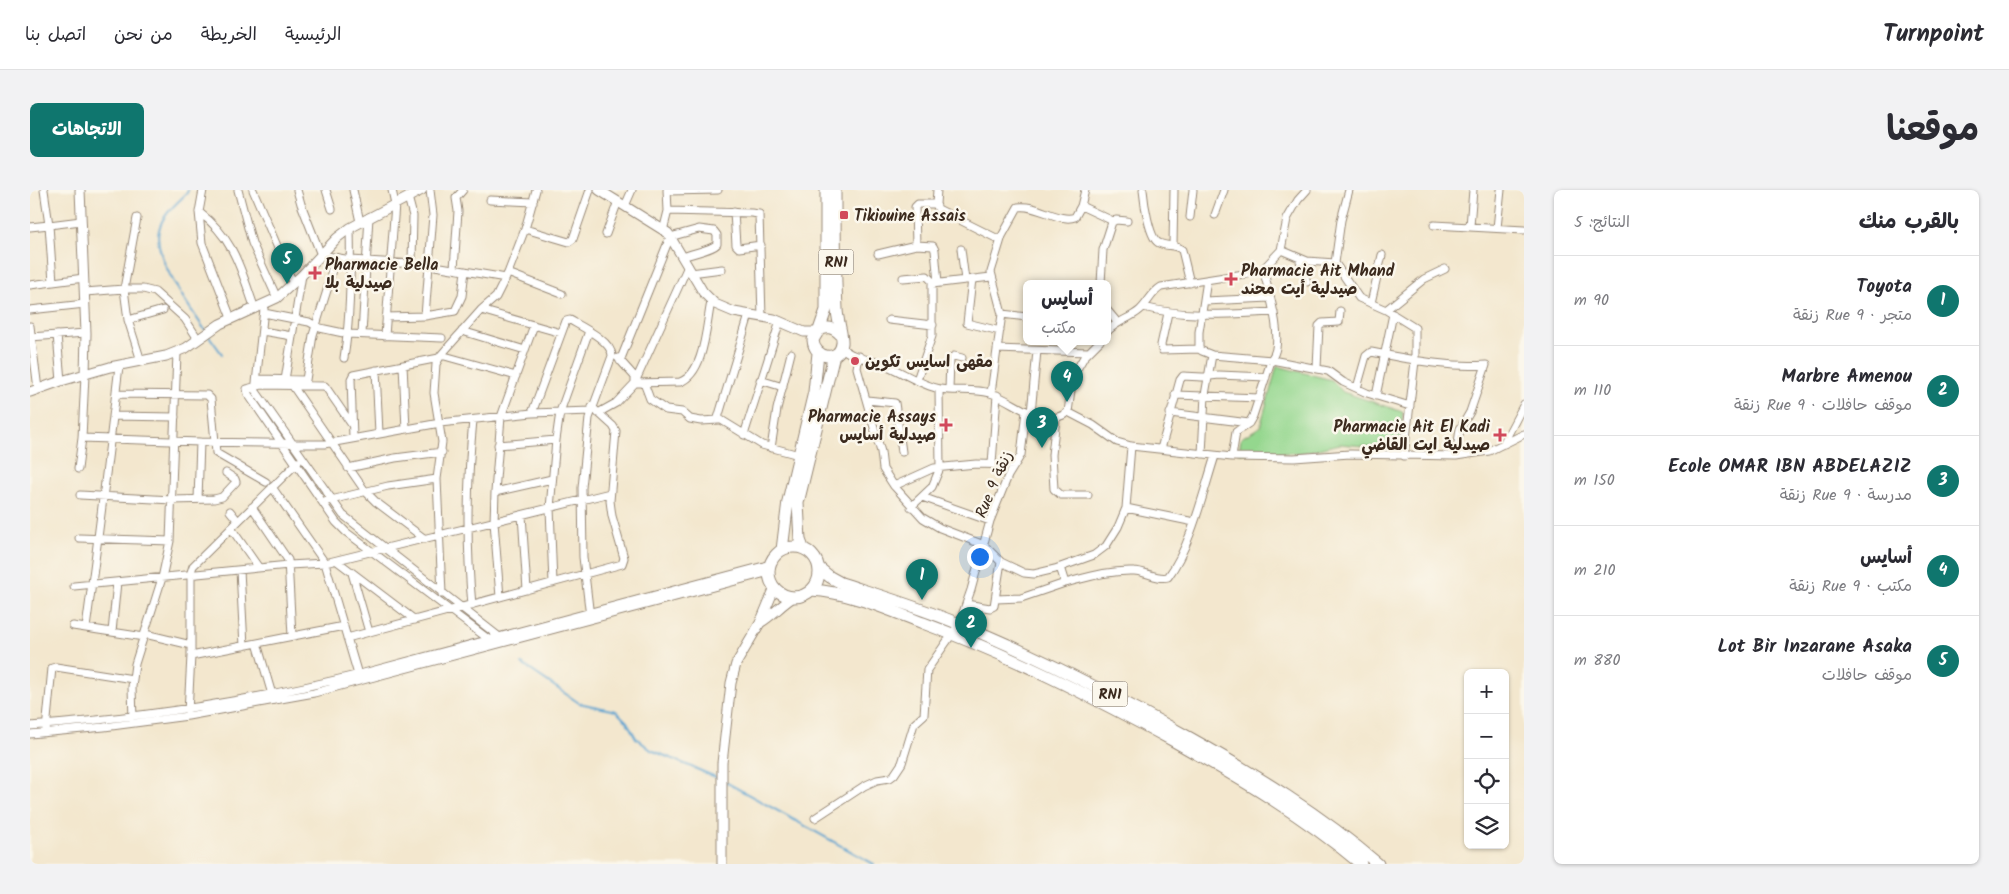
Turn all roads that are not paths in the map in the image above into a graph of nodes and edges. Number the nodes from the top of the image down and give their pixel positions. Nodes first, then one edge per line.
1 (44, 190) edge
2 (80, 190) edge
3 (202, 190) edge
4 (238, 190) edge
5 (253, 190) edge
6 (297, 190) edge
7 (326, 190) edge
8 (353, 190) edge
9 (392, 190) edge
10 (422, 190) edge
11 (430, 190) edge
12 (462, 190) edge
13 (536, 190) edge
14 (590, 190) edge
15 (599, 190) edge
16 (632, 190) edge
17 (718, 190) edge
18 (826, 190) edge
19 (835, 190) edge
20 (936, 190) edge
21 (1085, 190) edge
22 (1143, 190) edge
23 (1174, 190) edge
24 (1194, 190) edge
25 (1224, 190) edge
26 (1306, 190) edge
27 (1349, 190) edge
28 (1473, 190) edge
29 (1501, 190) edge
30 (667, 191) edge
31 (408, 197) junction
32 (490, 200) dead end
33 (533, 202) junction
34 (395, 204) junction
35 (622, 204) junction
36 (936, 204) junction
37 (1081, 206) junction
38 (332, 209) dead end
39 (668, 211) junction
40 (199, 212) junction
41 (734, 212) junction
42 (1215, 215) dead end
43 (369, 217) junction
44 (137, 218) dead end
45 (1190, 218) dead end
46 (81, 221) junction
47 (1114, 221) junction
48 (1127, 221) dead end
49 (360, 222) junction
50 (49, 225) junction
51 (1434, 225) dead end
52 (1470, 226) junction
53 (30, 227) edge
54 (350, 228) junction
55 (1497, 228) junction
56 (525, 229) junction
57 (1524, 230) edge
58 (606, 234) dead end
59 (667, 234) junction
60 (1000, 240) junction
61 (761, 245) junction
62 (916, 245) junction
63 (1174, 245) junction
64 (961, 249) dead end
65 (1281, 250) junction
66 (878, 254) dead end
67 (321, 255) junction
68 (1382, 256) dead end
69 (683, 257) junction
70 (334, 258) junction
71 (1299, 258) junction
72 (351, 260) junction
73 (367, 260) junction
74 (390, 262) junction
75 (412, 263) junction
76 (1335, 263) junction
77 (429, 265) junction
78 (722, 268) dead end
79 (454, 269) junction
80 (1263, 269) junction
81 (1445, 269) dead end
82 (689, 270) junction
83 (465, 271) junction
84 (302, 275) junction
85 (507, 276) junction
86 (991, 277) junction
87 (84, 278) junction
88 (902, 278) dead end
89 (968, 279) junction
90 (1101, 280) edge
91 (1207, 280) junction
92 (53, 282) junction
93 (1190, 282) junction
94 (1307, 282) dead end
95 (293, 283) junction
96 (936, 283) junction
97 (30, 285) edge
98 (124, 289) junction
99 (85, 292) junction
100 (562, 294) dead end
101 (277, 298) junction
102 (1270, 298) junction
103 (1205, 301) junction
104 (711, 302) junction
105 (1371, 303) junction
106 (85, 304) junction
107 (1143, 307) junction
108 (255, 308) junction
109 (264, 309) junction
110 (30, 310) edge
111 (163, 310) dead end
112 (481, 310) junction
113 (1386, 310) junction
114 (1340, 311) dead end
115 (1274, 312) junction
116 (1168, 313) junction
117 (1002, 314) junction
118 (1393, 314) junction
119 (749, 315) junction
120 (1111, 315) edge
121 (1203, 315) junction
122 (426, 316) junction
123 (386, 317) junction
124 (762, 317) junction
125 (1023, 317) edge
126 (231, 318) junction
127 (128, 320) junction
128 (294, 320) junction
129 (890, 320) dead end
130 (780, 321) junction
131 (1117, 322) junction
132 (534, 325) junction
133 (933, 325) junction
134 (30, 326) edge
135 (316, 326) junction
136 (1111, 328) edge
137 (797, 330) junction
138 (262, 331) junction
139 (462, 331) junction
140 (589, 331) junction
141 (818, 331) junction
142 (1000, 331) junction
143 (86, 333) junction
144 (561, 333) junction
145 (348, 334) junction
146 (362, 334) junction
147 (840, 334) junction
148 (57, 335) junction
149 (292, 336) junction
150 (385, 336) junction
151 (31, 337) edge
152 (442, 338) dead end
153 (198, 339) junction
154 (1095, 345) edge
155 (815, 349) junction
156 (997, 349) junction
157 (1199, 349) junction
158 (525, 350) junction
159 (1037, 351) junction
160 (612, 352) junction
161 (837, 352) junction
162 (1089, 352) junction
163 (177, 353) junction
164 (791, 353) dead end
165 (1212, 354) junction
166 (1385, 355) junction
167 (859, 356) junction
168 (440, 357) junction
169 (344, 358) dead end
170 (962, 358) dead end
171 (1272, 360) junction
172 (141, 361) junction
173 (620, 361) junction
174 (1415, 361) junction
175 (403, 365) junction
176 (119, 366) junction
177 (1317, 368) junction
178 (376, 370) junction
179 (84, 375) junction
180 (516, 376) junction
181 (1209, 376) junction
182 (1266, 377) junction
183 (285, 380) junction
184 (760, 380) junction
185 (917, 380) junction
186 (61, 381) junction
187 (635, 382) junction
188 (644, 383) junction
189 (254, 384) junction
190 (292, 385) junction
191 (783, 387) junction
192 (1357, 388) junction
193 (939, 389) junction
194 (34, 390) edge
195 (949, 390) junction
196 (116, 394) junction
197 (176, 394) junction
198 (994, 394) junction
199 (1176, 395) junction
200 (1205, 395) junction
201 (1376, 396) junction
202 (1260, 398) junction
203 (867, 400) junction
204 (1524, 404) edge
205 (1410, 406) junction
206 (594, 410) junction
207 (560, 412) junction
208 (1028, 412) junction
209 (1068, 412) junction
210 (532, 413) junction
211 (1170, 413) junction
212 (114, 416) junction
213 (175, 417) junction
214 (501, 417) junction
215 (1204, 417) junction
216 (1056, 418) junction
217 (473, 420) junction
218 (719, 420) junction
219 (440, 423) junction
220 (1249, 423) junction
221 (353, 425) junction
222 (406, 428) junction
223 (379, 433) junction
224 (1524, 434) edge
225 (744, 435) junction
226 (82, 438) junction
227 (353, 438) junction
228 (111, 439) junction
229 (556, 440) junction
230 (174, 441) junction
231 (200, 442) junction
232 (214, 442) junction
233 (332, 443) junction
234 (282, 444) junction
235 (292, 444) junction
236 (1503, 444) junction
237 (498, 445) junction
238 (1131, 446) junction
239 (771, 448) junction
240 (1161, 449) junction
241 (442, 452) junction
242 (902, 452) dead end
243 (1202, 454) junction
244 (799, 455) junction
245 (1215, 456) junction
246 (1404, 456) junction
247 (1456, 456) junction
248 (1232, 457) junction
249 (302, 459) junction
250 (295, 464) junction
251 (992, 464) junction
252 (1015, 465) junction
253 (348, 468) junction
254 (940, 468) junction
255 (78, 469) dead end
256 (226, 473) dead end
257 (437, 479) junction
258 (552, 479) junction
259 (266, 482) dead end
260 (894, 486) junction
261 (272, 487) junction
262 (365, 491) junction
263 (495, 492) junction
264 (610, 493) junction
265 (80, 494) dead end
266 (1088, 495) dead end
267 (102, 496) junction
268 (922, 496) junction
269 (172, 500) junction
270 (198, 500) junction
271 (331, 500) junction
272 (581, 500) junction
273 (321, 502) junction
274 (252, 507) junction
275 (911, 507) junction
276 (550, 508) junction
277 (1126, 508) junction
278 (230, 511) dead end
279 (522, 515) junction
280 (238, 520) junction
281 (990, 521) junction
282 (494, 522) junction
283 (1194, 522) junction
284 (231, 528) junction
285 (468, 528) junction
286 (438, 536) junction
287 (79, 538) dead end
288 (99, 538) junction
289 (425, 539) junction
290 (170, 541) junction
291 (984, 545) junction
292 (803, 548) junction
293 (385, 549) junction
294 (782, 550) junction
295 (373, 552) junction
296 (336, 561) junction
297 (1001, 562) junction
298 (326, 564) junction
299 (289, 565) junction
300 (1060, 567) junction
301 (259, 568) junction
302 (770, 568) junction
303 (819, 568) junction
304 (240, 570) junction
305 (352, 572) junction
306 (191, 575) junction
307 (584, 575) junction
308 (162, 578) junction
309 (116, 582) junction
310 (553, 583) junction
311 (92, 584) junction
312 (1065, 584) junction
313 (74, 586) dead end
314 (774, 587) junction
315 (527, 590) junction
316 (811, 590) junction
317 (441, 592) junction
318 (795, 596) junction
319 (500, 598) junction
320 (996, 599) junction
321 (442, 604) junction
322 (966, 604) junction
323 (472, 605) junction
324 (461, 608) junction
325 (450, 611) junction
326 (590, 616) junction
327 (414, 620) junction
328 (760, 623) junction
329 (73, 626) dead end
330 (344, 626) junction
331 (86, 628) junction
332 (956, 629) junction
333 (112, 632) junction
334 (369, 632) junction
335 (145, 635) junction
336 (292, 636) junction
337 (499, 637) junction
338 (348, 638) junction
339 (489, 640) junction
340 (506, 642) junction
341 (258, 643) junction
342 (191, 645) junction
343 (496, 645) junction
344 (244, 646) junction
345 (191, 656) junction
346 (359, 678) junction
347 (133, 679) junction
348 (273, 697) junction
349 (188, 712) junction
350 (133, 720) junction
351 (30, 726) edge
352 (46, 729) junction
353 (30, 734) edge
354 (814, 818) dead end
355 (722, 864) edge
356 (1361, 864) edge
357 (1378, 864) edge

1 - 50 street
2 - 46 street
3 - 40 street
4 - 101 street
5 - 95 street
6 - 67 street
7 - 38 street
8 - 49 street
9 - 34 street
10 - 31 street
11 - 77 street
12 - 79 street
13 - 33 street
14 - 56 street
15 - 35 street
16 - 35 street
17 - 30 street
18 - 141 highway, RN1
19 - 147 highway, RN1
20 - 36 street
21 - 37 street
22 - 63 street
23 - 63 street
24 - 45 street
25 - 42 street
26 - 65 street
27 - 76 street
28 - 52 street
29 - 55 street
30 - 39 street
31 - 34 street
31 - 75 street
32 - 33 street
33 - 56 street
34 - 43 street
34 - 74 street
35 - 58 street
35 - 59 street
36 - 60 street
36 - 62 street
37 - 47 street
37 - 60 street
39 - 41 street
39 - 59 street
40 - 108 street
40 - 126 street
41 - 61 street
41 - 61 street
43 - 49 street
43 - 73 street
44 - 98 street
46 - 50 street
46 - 87 street
47 - 48 street
47 - 90 street
49 - 54 street
50 - 53 street
50 - 92 street
51 - 52 street
52 - 55 street
54 - 67 street
54 - 72 street
55 - 57 street
56 - 85 street
59 - 69 street
59 - 69 street
59 - 173 street
60 - 86 street
61 - 124 street
62 - 66 street
62 - 96 street
63 - 93 street
64 - 89 street
65 - 71 street
65 - 80 street
67 - 70 street
67 - 84 street
68 - 105 street
69 - 82 street
70 - 72 street
70 - 135 street
71 - 76 street
71 - 94 street
72 - 73 street
72 - 145 street
73 - 74 street
73 - 146 street
74 - 75 street
74 - 123 street
75 - 77 street
76 - 105 street
77 - 79 street
77 - 122 street
78 - 82 street
79 - 83 street
80 - 91 street
80 - 102 street
81 - 113 street
82 - 104 street
82 - 187 street
83 - 85 street
83 - 122 street
84 - 95 street
84 - 128 street
85 - 100 street
85 - 112 street
86 - 89 street
86 - 117 street
87 - 92 street
87 - 99 street
88 - 96 street
89 - 96 street
89 - 142 street
91 - 93 street
91 - 103 street
92 - 97 street
93 - 107 street
95 - 101 street
96 - 133 street
98 - 99 street
98 - 127 street
98 - 153 street
99 - 106 street
101 - 109 street
102 - 103 street
102 - 115 street
103 - 121 street
104 - 119 street
104 - 188 street
105 - 113 street
106 - 110 street
106 - 143 street
107 - 116 street
107 - 131 street
108 - 109 street
108 - 126 street
109 - 128 street
109 - 138 street
111 - 127 street
112 - 132 street
112 - 139 street
113 - 118 street
114 - 177 street
115 - 121 street
115 - 171 street
116 - 121 street
116 - 157 street
117 - 125 street
117 - 142 street
118 - 166 street
118 - 174 street
119 - 124 street
119 - 218 street
120 - 131 street
121 - 157 street
122 - 123 street
123 - 150 street
124 - 130 street
126 - 153 street
127 - 172 street
128 - 135 street
128 - 149 street
129 - 133 street
130 - 137 street
130 - 184 street
131 - 136 street
132 - 144 street
132 - 158 street
133 - 185 street
134 - 151 street
135 - 145 street
135 - 183 street
137 - 141 street
137 - 155 street
138 - 149 street
138 - 189 street
139 - 158 street
139 - 168 street
140 - 144 street
140 - 160 street
140 - 207 street
141 - 147 highway
141 - 155 highway, RN1
142 - 156 street
143 - 148 street
143 - 179 street
144 - 210 street
145 - 146 street
145 - 169 street
146 - 150 street
147 - 161 highway, RN1
148 - 151 street
148 - 186 street
149 - 183 street
150 - 152 street
151 - 194 street
153 - 163 street
154 - 162 street
155 - 161 highway
155 - 244 highway, RN1
156 - 159 street
156 - 198 street
157 - 165 street
158 - 180 street
159 - 162 street
159 - 208 street, Rue 9 زنقة
160 - 173 street
160 - 206 street
161 - 167 street
161 - 292 highway, RN1
162 - 209 street
163 - 172 street
163 - 197 street
164 - 191 street
165 - 171 street
165 - 181 street
166 - 174 street
166 - 192 street
166 - 201 street
167 - 185 street
167 - 203 street
168 - 175 street
168 - 180 street
168 - 219 street
170 - 195 street
171 - 177 street
171 - 182 street
172 - 176 street
173 - 187 street
174 - 205 street
174 - 247 street
175 - 178 street
175 - 222 street
176 - 179 street
176 - 196 street
177 - 192 street
178 - 221 street
178 - 223 street
179 - 186 street
179 - 226 street
180 - 214 street
181 - 182 street
181 - 199 street
181 - 200 street
182 - 202 street
183 - 189 street
184 - 191 street
184 - 225 street
185 - 193 street
186 - 194 street
187 - 188 street
187 - 206 street
188 - 218 street
189 - 190 street
189 - 234 street
189 - 235 street
190 - 221 street
190 - 233 street
191 - 239 street
192 - 201 street
193 - 195 street
193 - 254 street
195 - 198 street
196 - 197 street
196 - 212 street
197 - 213 street
197 - 232 street
198 - 208 street
198 - 251 street
199 - 200 street
199 - 211 street
200 - 202 street
200 - 215 street
201 - 205 street
202 - 220 street
203 - 242 street
203 - 260 street
204 - 236 street
205 - 246 street
206 - 207 street
206 - 264 street
206 - 272 street
207 - 210 street
207 - 229 street
208 - 216 street
208 - 252 street, Rue 9 زنقة
209 - 216 street
209 - 238 street
210 - 214 street
211 - 215 street
211 - 240 street
212 - 213 street
212 - 228 street
213 - 230 street
214 - 217 street
214 - 237 street
215 - 220 street
215 - 243 street
216 - 266 street
217 - 219 street
217 - 285 street
218 - 225 street
219 - 222 street
219 - 241 street
220 - 248 street
221 - 227 street
222 - 223 street
223 - 227 street
224 - 236 street
225 - 239 street
226 - 228 street
226 - 255 street
227 - 233 street
228 - 230 street
228 - 267 street
229 - 237 street
229 - 258 street
230 - 231 street
230 - 269 street
231 - 232 street
231 - 270 street
232 - 234 street
232 - 259 street
233 - 235 street
233 - 253 street
234 - 235 street
234 - 250 street
235 - 249 street
236 - 247 street
237 - 263 street
238 - 240 street
238 - 277 street
239 - 244 street
240 - 243 street
241 - 253 street
241 - 257 street
243 - 245 street
244 - 294 highway, RN1
245 - 248 street
245 - 283 street
246 - 247 street
246 - 248 street
249 - 250 street
249 - 271 street
250 - 261 street
250 - 273 street
251 - 252 street
251 - 254 street
252 - 281 street, Rue 9 زنقة
253 - 262 street
254 - 260 street
254 - 268 street
256 - 270 street
257 - 262 street
257 - 286 street
258 - 263 street
258 - 276 street
260 - 275 street
261 - 274 street
261 - 298 street
262 - 271 street
262 - 289 street
263 - 282 street
264 - 272 street
264 - 307 street
265 - 267 street
267 - 269 street
267 - 288 street
268 - 275 street
268 - 281 street
269 - 270 street
269 - 290 street
271 - 273 street
271 - 293 street
272 - 276 street
272 - 307 street
273 - 295 street
274 - 280 street
274 - 299 street
275 - 291 street
276 - 279 street
276 - 310 street
277 - 283 street
277 - 300 street
278 - 280 street
279 - 282 street
279 - 315 street
280 - 284 street
281 - 291 street, Rue 9 زنقة
282 - 285 street
282 - 319 street
283 - 312 street
284 - 301 street
284 - 306 street
285 - 286 street
285 - 323 street
286 - 289 street
286 - 317 street
287 - 288 street
288 - 290 street
288 - 311 street
289 - 293 street
290 - 308 street
291 - 297 street
291 - 322 street, Rue 9 زنقة
292 - 294 highway
292 - 303 highway, RN1
293 - 295 street
293 - 317 street
294 - 302 highway
295 - 296 street
295 - 321 street
296 - 298 street
296 - 305 street
297 - 300 street
297 - 320 street
298 - 299 street
298 - 330 street
299 - 301 street
299 - 336 street
300 - 312 street
301 - 304 street
302 - 314 highway
302 - 326 street
303 - 316 highway
303 - 332 highway, RN1
304 - 306 street
304 - 344 street
305 - 327 street
305 - 334 street
306 - 308 street
306 - 342 street
307 - 310 street
307 - 326 street
308 - 309 street
308 - 335 street
309 - 311 street
309 - 333 street
310 - 315 street
311 - 313 street
311 - 331 street
312 - 320 street
314 - 318 highway
314 - 328 street
315 - 319 street
316 - 318 highway, RN1
316 - 332 highway, RN1
317 - 321 street
317 - 324 street
318 - 328 street
319 - 323 street
320 - 322 street
321 - 325 street
322 - 332 street, Rue 9 زنقة
323 - 324 street
324 - 325 street
324 - 337 street
325 - 327 street
325 - 339 street
326 - 337 street
326 - 340 street
327 - 334 street
328 - 355 street
329 - 331 street
330 - 336 street
330 - 338 street
331 - 333 street
332 - 354 street, Rue 9 زنقة
332 - 356 highway, RN1
332 - 357 highway, RN1
333 - 335 street
334 - 338 street
335 - 342 street
335 - 347 street
336 - 341 street
337 - 339 street
337 - 340 street
338 - 346 street
339 - 343 street
339 - 346 street
340 - 343 street
341 - 344 street
341 - 348 street
342 - 345 street
343 - 346 street
344 - 345 street
345 - 349 street
346 - 348 street
347 - 350 street
347 - 352 street
348 - 349 street
349 - 350 street
350 - 352 street
351 - 352 street
352 - 353 street

